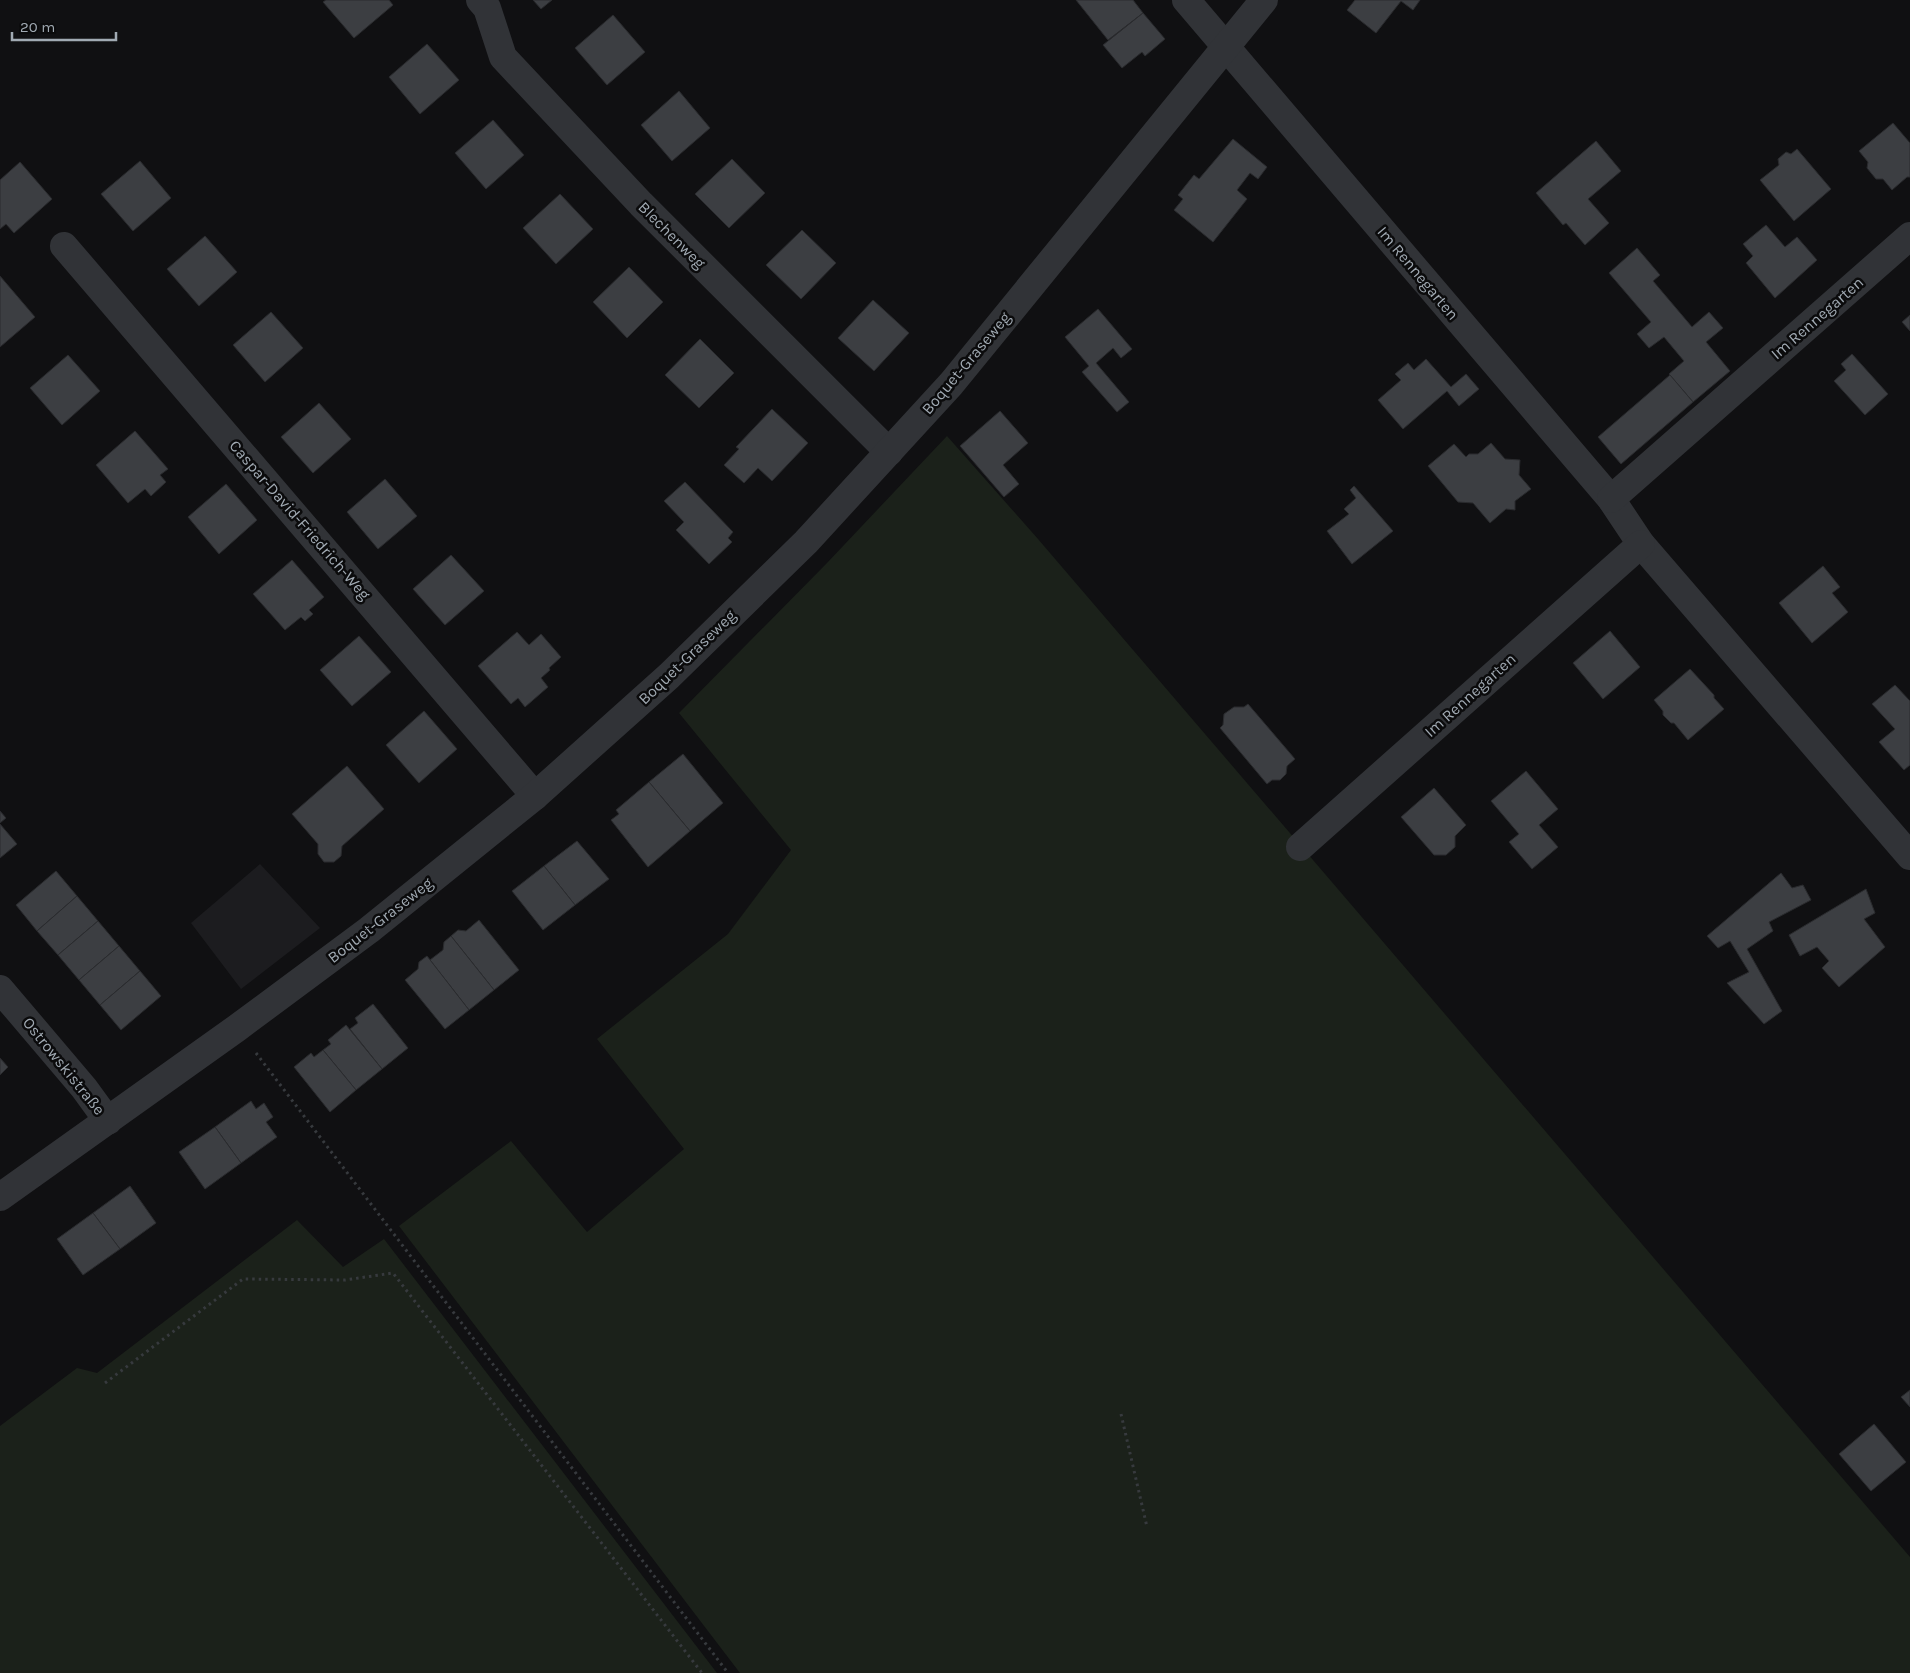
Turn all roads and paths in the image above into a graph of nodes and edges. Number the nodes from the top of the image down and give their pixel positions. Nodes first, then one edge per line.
1 (480, 0) edge
2 (1186, 0) edge
3 (1264, 0) edge
4 (1226, 47) junction
5 (1910, 236) edge
6 (64, 246) dead end
7 (889, 452) junction
8 (1611, 499) junction
9 (1641, 544) junction
10 (535, 796) junction
11 (1300, 847) dead end
12 (1910, 856) edge
13 (0, 989) edge
14 (237, 1028) junction
15 (108, 1121) junction
16 (0, 1197) edge
17 (104, 1383) dead end
18 (1121, 1414) dead end
19 (1147, 1527) dead end
20 (702, 1673) edge
21 (728, 1673) edge

1 - 7 street, Blechenweg
2 - 4 street, Im Rennegarten
3 - 4 street, Boquet-Graseweg
4 - 7 street, Boquet-Graseweg
4 - 8 street, Im Rennegarten
5 - 8 street, Im Rennegarten
6 - 10 street, Caspar-David-Friedrich-Weg
7 - 10 street, Boquet-Graseweg
8 - 9 street, Im Rennegarten
9 - 11 street, Im Rennegarten
9 - 12 street, Im Rennegarten
10 - 14 street, Boquet-Graseweg
13 - 15 street, Ostrowskistraße
14 - 15 street, Boquet-Graseweg
14 - 21 path
15 - 16 street, Boquet-Graseweg
17 - 20 path
18 - 19 path

